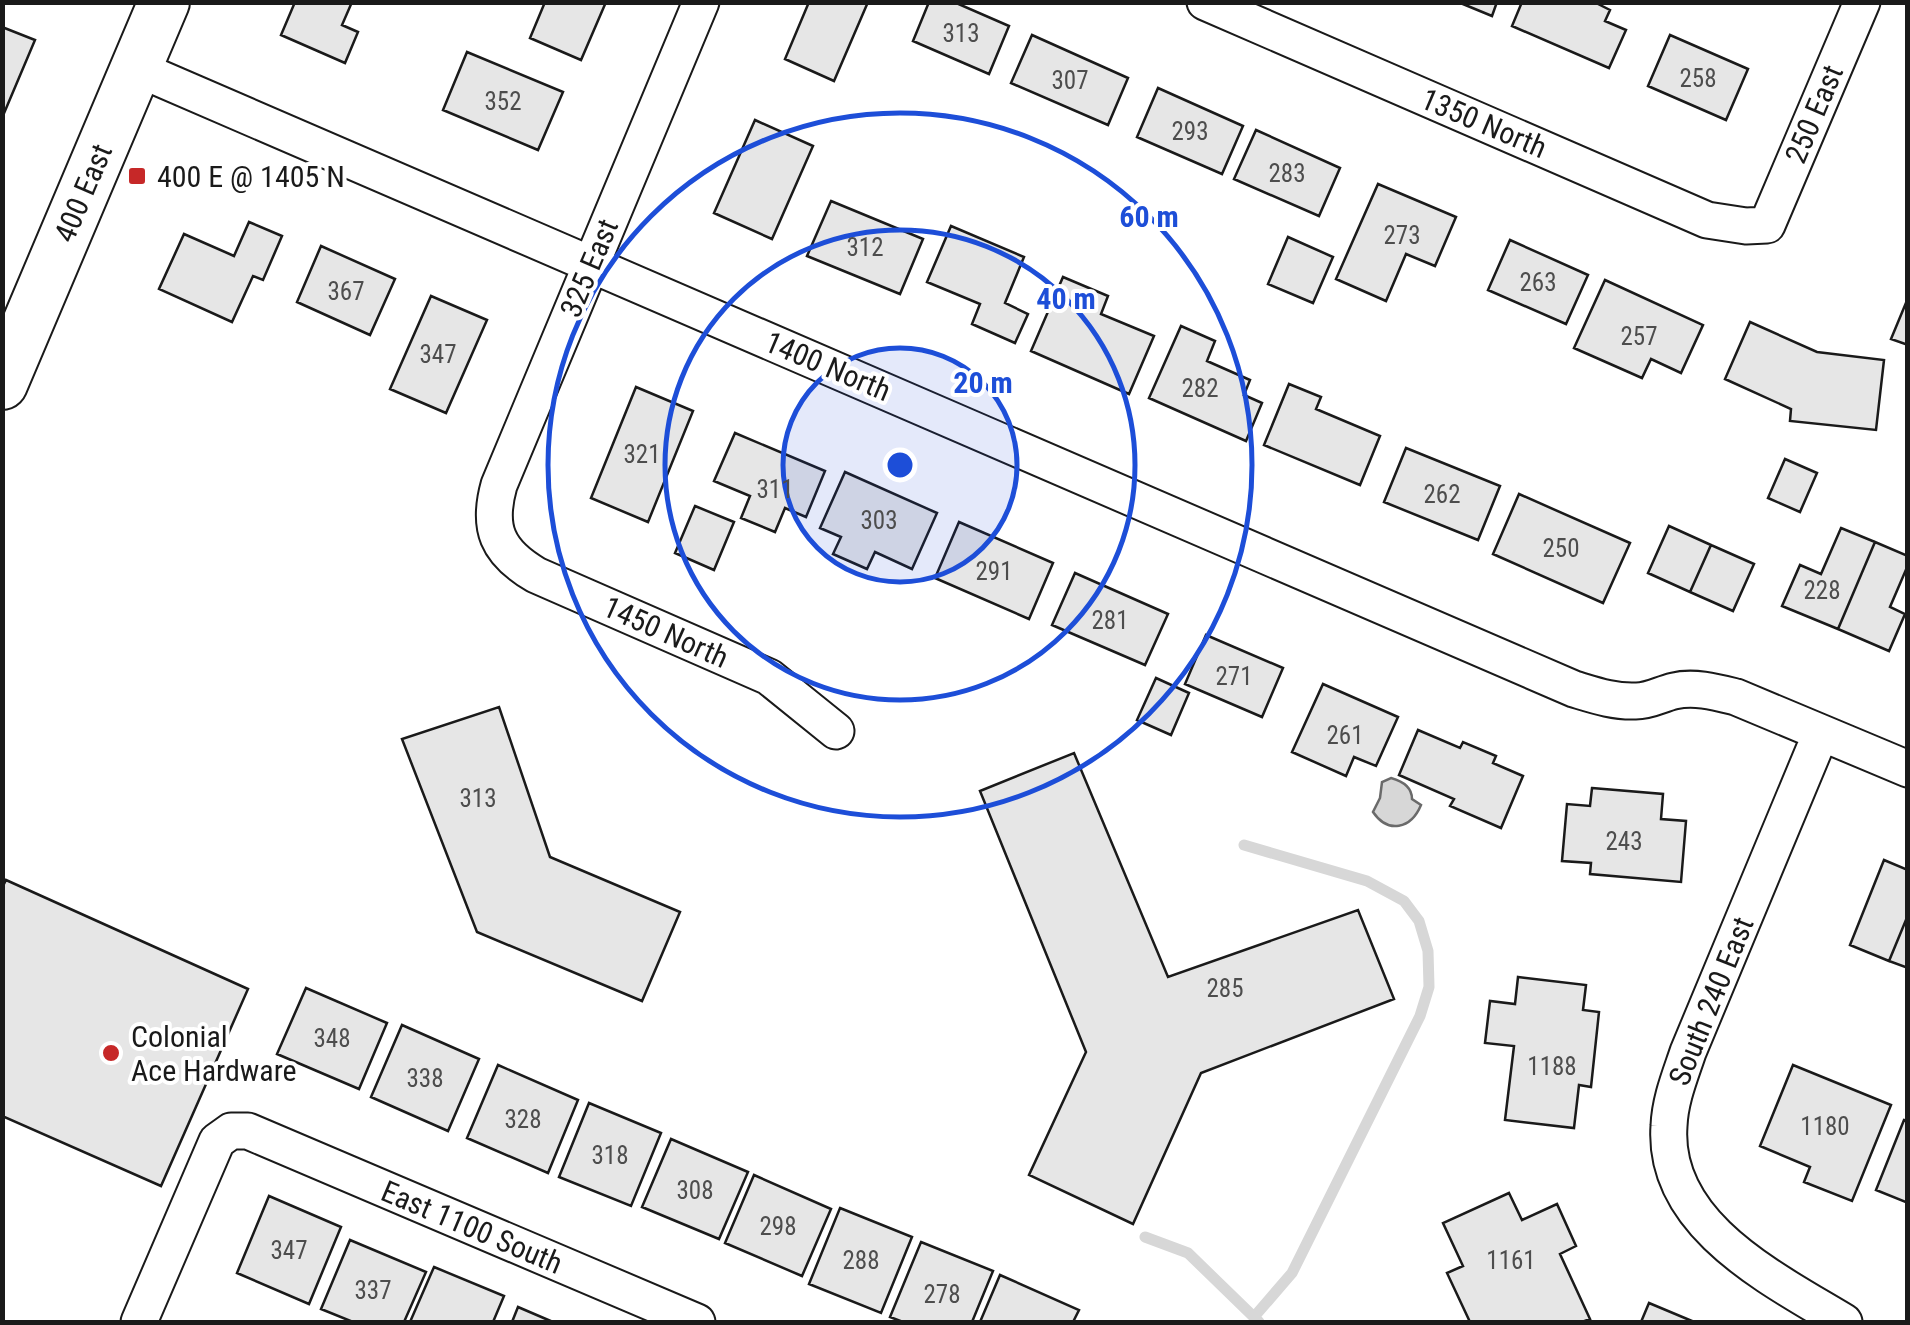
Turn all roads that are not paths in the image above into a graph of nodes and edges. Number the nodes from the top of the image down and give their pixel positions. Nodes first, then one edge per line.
1 (164, 2) edge
2 (701, 2) edge
3 (1205, 2) edge
4 (1862, 2) edge
5 (136, 68) junction
6 (1767, 225) joint
7 (590, 264) junction
8 (2, 384) edge
9 (497, 538) joint
10 (836, 730) dead end
11 (1821, 733) junction
12 (1908, 769) edge
13 (139, 1322) edge
14 (697, 1322) edge
15 (1844, 1322) edge

1 - 5 main road, 400 East
2 - 7 street, 325 East
3 - 6 street, 1350 North
4 - 6 street, 250 East
5 - 7 street, 1400 North
5 - 8 main road, 400 East
7 - 9 street, 325 East
7 - 11 street, 1400 North
9 - 10 street, 1450 North
11 - 12 street, 1400 North
11 - 15 street, South 240 East
13 - 14 street, East 1100 South

